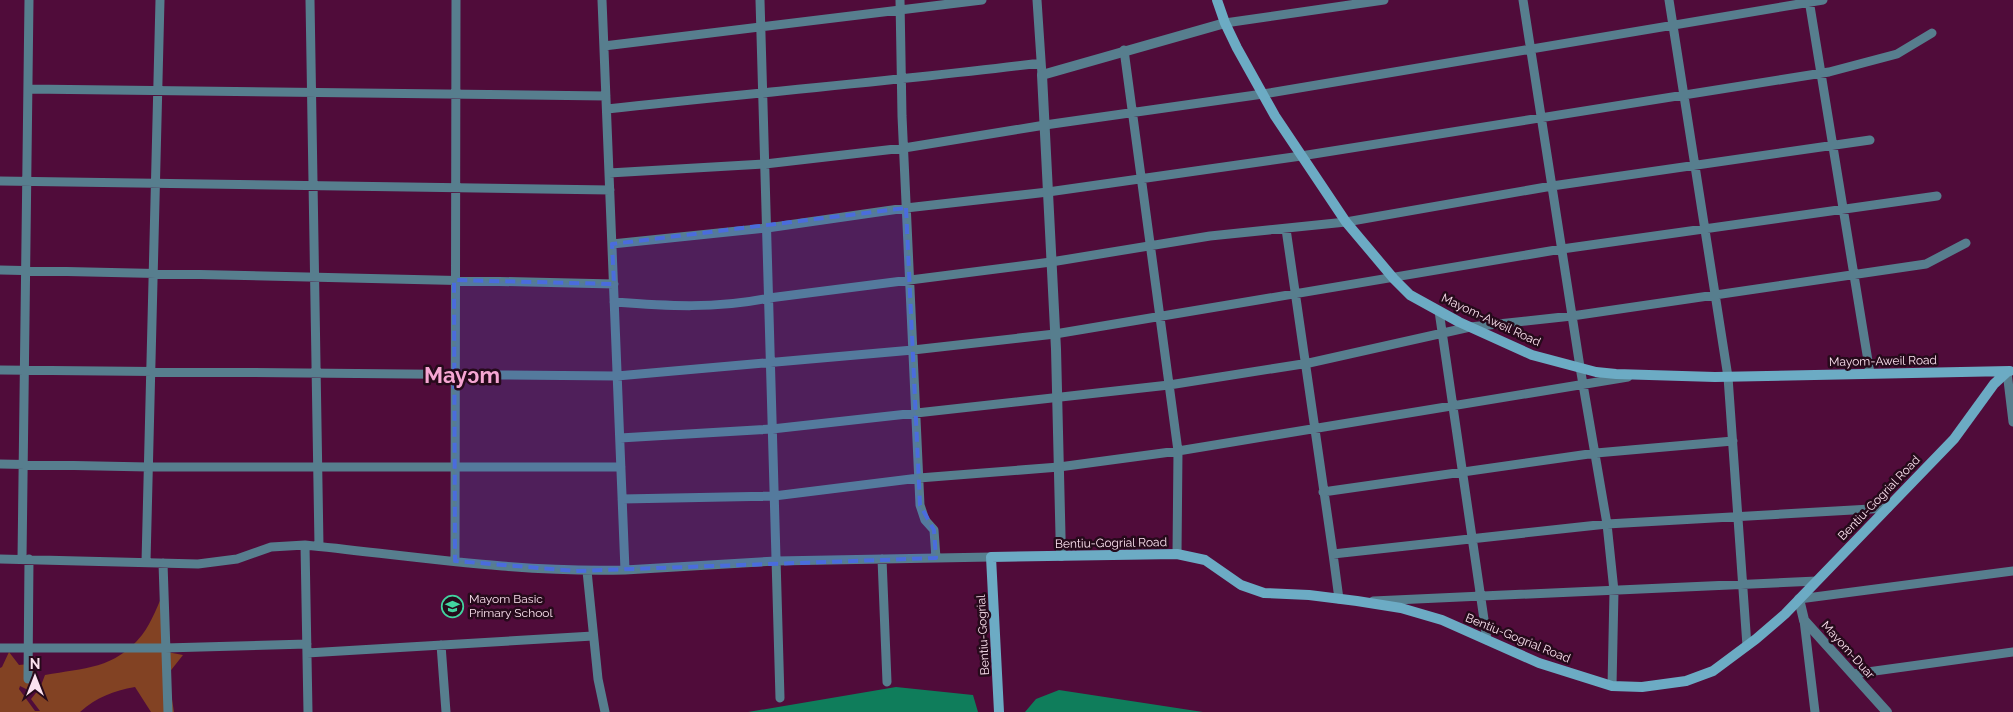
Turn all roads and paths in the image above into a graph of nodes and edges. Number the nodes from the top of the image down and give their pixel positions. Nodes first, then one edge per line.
1 (29, 0) edge
2 (160, 0) edge
3 (310, 0) edge
4 (456, 0) edge
5 (602, 0) edge
6 (760, 0) edge
7 (900, 0) edge
8 (982, 0) edge
9 (1037, 0) edge
10 (1217, 0) edge
11 (1384, 0) edge
12 (1523, 0) edge
13 (1669, 0) edge
14 (1823, 0) edge
15 (1809, 1) edge
16 (900, 10) junction
17 (1225, 23) junction
18 (1673, 25) junction
19 (761, 27) junction
20 (1932, 33) dead end
21 (604, 46) junction
22 (1531, 49) junction
23 (1124, 50) junction
24 (1041, 63) junction
25 (1821, 73) junction
26 (1042, 74) junction
27 (902, 80) junction
28 (28, 89) junction
29 (158, 91) junction
30 (312, 92) junction
31 (763, 92) junction
32 (455, 94) junction
33 (1263, 94) junction
34 (1684, 95) junction
35 (606, 96) junction
36 (607, 109) junction
37 (1133, 114) junction
38 (1542, 117) junction
39 (1045, 125) junction
40 (1870, 140) dead end
41 (1833, 146) junction
42 (904, 148) junction
43 (1301, 156) junction
44 (765, 164) junction
45 (1695, 165) junction
46 (609, 173) junction
47 (1142, 179) junction
48 (0, 182) edge
49 (27, 182) junction
50 (155, 184) junction
51 (313, 186) junction
52 (1552, 186) junction
53 (454, 188) junction
54 (610, 190) junction
55 (1048, 192) junction
56 (1937, 196) dead end
57 (906, 208) junction
58 (1843, 209) junction
59 (1346, 222) junction
60 (767, 228) junction
61 (1286, 229) junction
62 (1705, 229) junction
63 (1966, 243) dead end
64 (612, 244) junction
65 (1150, 245) junction
66 (1562, 249) junction
67 (1051, 262) junction
68 (0, 270) edge
69 (26, 271) junction
70 (153, 274) junction
71 (1854, 275) junction
72 (315, 277) junction
73 (1394, 279) junction
74 (454, 280) junction
75 (910, 281) junction
76 (614, 284) junction
77 (1295, 295) junction
78 (1715, 295) junction
79 (768, 298) junction
80 (614, 302) junction
81 (1439, 311) junction
82 (1572, 316) junction
83 (1160, 318) junction
84 (1470, 327) junction
85 (1442, 333) junction
86 (1055, 334) junction
87 (913, 350) junction
88 (770, 362) junction
89 (1305, 363) junction
90 (1580, 368) junction
91 (0, 370) edge
92 (25, 370) junction
93 (150, 371) junction
94 (2010, 371) edge
95 (316, 373) junction
96 (1870, 373) junction
97 (454, 374) junction
98 (1646, 374) junction
99 (617, 376) junction
100 (1728, 377) junction
101 (1583, 384) junction
102 (1169, 385) junction
103 (1057, 398) junction
104 (1453, 406) junction
105 (916, 414) junction
106 (2013, 422) edge
107 (772, 429) junction
108 (1314, 429) junction
109 (620, 438) junction
110 (1733, 442) junction
111 (1178, 451) junction
112 (1596, 453) junction
113 (24, 463) junction
114 (0, 464) edge
115 (148, 466) junction
116 (318, 467) junction
117 (454, 467) junction
118 (621, 467) junction
119 (1059, 467) junction
120 (1462, 472) junction
121 (918, 478) junction
122 (1322, 492) junction
123 (774, 496) junction
124 (622, 499) junction
125 (1888, 508) junction
126 (1738, 517) junction
127 (1608, 524) junction
128 (1472, 539) junction
129 (305, 545) junction
130 (320, 546) junction
131 (1178, 554) junction
132 (1332, 554) junction
133 (1061, 556) junction
134 (991, 557) junction
135 (936, 558) junction
136 (0, 559) edge
137 (26, 559) junction
138 (882, 559) junction
139 (454, 561) junction
140 (146, 562) junction
141 (776, 562) junction
142 (163, 563) junction
143 (625, 570) junction
144 (587, 571) junction
145 (2013, 571) edge
146 (1817, 581) junction
147 (1743, 584) junction
148 (1614, 591) junction
149 (1480, 596) junction
150 (1339, 599) junction
151 (1799, 600) junction
152 (1358, 601) junction
153 (1804, 620) junction
154 (593, 636) junction
155 (1486, 640) junction
156 (441, 645) junction
157 (1747, 646) junction
158 (0, 648) edge
159 (28, 648) junction
160 (165, 648) junction
161 (307, 648) junction
162 (2013, 652) edge
163 (1852, 674) junction
164 (28, 679) dead end
165 (887, 682) dead end
166 (1612, 686) junction
167 (780, 698) dead end
168 (604, 710) edge
169 (168, 712) edge
170 (308, 712) edge
171 (446, 712) edge
172 (593, 712) edge
173 (999, 712) edge
174 (1815, 712) edge
175 (1887, 712) edge

1 - 28 street
2 - 29 street
3 - 30 street
4 - 32 street
5 - 21 street
6 - 19 street
7 - 16 street
8 - 16 street
9 - 24 street
10 - 17 main road, Mayom-Aweil Road
11 - 17 street
12 - 22 street
13 - 18 street
14 - 15 street
15 - 18 street
15 - 25 street
16 - 19 street
16 - 27 street
17 - 23 street
17 - 33 main road, Mayom-Aweil Road
18 - 22 street
18 - 34 street
19 - 21 street
19 - 31 street
20 - 25 street
21 - 35 street
22 - 33 street
22 - 38 street
23 - 26 street
23 - 37 street
24 - 26 street
24 - 27 street
25 - 34 street
25 - 41 street
26 - 39 street
27 - 31 street
27 - 42 street
28 - 29 street
28 - 49 street
29 - 30 street
29 - 50 street
30 - 32 street
30 - 51 street
31 - 36 street
31 - 44 street
32 - 35 street
32 - 53 street
33 - 37 street
33 - 43 main road, Mayom-Aweil Road
34 - 38 street
34 - 45 street
35 - 36 street
36 - 46 street
37 - 39 street
37 - 47 street
38 - 43 street
38 - 52 street
39 - 42 street
39 - 55 street
40 - 41 street
41 - 45 street
41 - 58 street
42 - 44 street
42 - 57 street
43 - 47 street
43 - 59 main road, Mayom-Aweil Road
44 - 46 street
44 - 60 street
45 - 52 street
45 - 62 street
46 - 54 street
47 - 55 street
47 - 65 street
48 - 49 street
49 - 50 street
49 - 69 street
50 - 51 street
50 - 70 street
51 - 53 street
51 - 72 street
52 - 59 street
52 - 66 street
53 - 54 street
53 - 74 street
54 - 64 street
55 - 57 street
55 - 67 street
56 - 58 street
57 - 60 street
57 - 75 street
58 - 62 street
58 - 71 street
59 - 61 street
59 - 73 main road, Mayom-Aweil Road
60 - 64 street
60 - 79 street
61 - 65 street
61 - 77 street
62 - 66 street
62 - 78 street
63 - 71 street
64 - 76 street
65 - 67 street
65 - 83 street
66 - 73 street
66 - 82 street
67 - 75 street
67 - 86 street
68 - 69 street
69 - 70 street
69 - 92 street
70 - 72 street
70 - 93 street
71 - 78 street
71 - 96 street
72 - 74 street
72 - 95 street
73 - 77 street
73 - 81 main road, Mayom-Aweil Road
74 - 76 street
74 - 97 street
75 - 79 street
75 - 87 street
76 - 80 street
77 - 83 street
77 - 89 street
78 - 82 street
78 - 100 street
79 - 80 street
79 - 88 street
80 - 99 street
81 - 84 main road, Mayom-Aweil Road
81 - 85 street
82 - 84 street
82 - 90 street
83 - 86 street
83 - 102 street
84 - 85 street
84 - 90 main road, Mayom-Aweil Road
85 - 89 street
85 - 104 street
86 - 87 street
86 - 103 street
87 - 88 street
87 - 105 street
88 - 99 street
88 - 107 street
89 - 102 street
89 - 108 street
90 - 98 main road, Mayom-Aweil Road
90 - 101 street
91 - 92 street
92 - 93 street
92 - 113 street
93 - 95 street
93 - 115 street
94 - 96 main road, Mayom-Aweil Road
94 - 106 street
94 - 125 main road, Bentiu-Gogrial Road
95 - 97 street
95 - 116 street
96 - 100 main road, Mayom-Aweil Road
97 - 99 street
97 - 117 street
98 - 100 main road, Mayom-Aweil Road
98 - 101 street
99 - 109 street
100 - 110 street
101 - 104 street
101 - 112 street
102 - 103 street
102 - 111 street
103 - 105 street
103 - 119 street
104 - 108 street
104 - 120 street
105 - 107 street
105 - 121 street
107 - 109 street
107 - 123 street
108 - 111 street
108 - 122 street
109 - 118 street
110 - 112 street
110 - 126 street
111 - 119 street
111 - 131 street
112 - 120 street
112 - 127 street
113 - 114 street
113 - 115 street
113 - 137 street
115 - 116 street
115 - 140 street
116 - 117 street
116 - 130 street
117 - 118 street
117 - 139 street
118 - 124 street
119 - 121 street
119 - 133 street
120 - 122 street
120 - 128 street
121 - 123 street
121 - 135 street
122 - 132 street
123 - 124 street
123 - 141 street
124 - 143 street
125 - 126 street
125 - 146 main road, Bentiu-Gogrial Road
126 - 127 street
126 - 147 street
127 - 128 street
127 - 148 street
128 - 132 street
128 - 149 street
129 - 130 street
129 - 142 street
129 - 161 street
130 - 139 street
131 - 133 main road, Bentiu-Gogrial Road
131 - 150 main road, Bentiu-Gogrial Road
132 - 150 street
133 - 134 main road, Bentiu-Gogrial Road
134 - 135 street
134 - 173 main road, Bentiu-Gogrial
135 - 138 street
136 - 137 street
137 - 140 street
137 - 159 street
138 - 141 street
138 - 165 street
139 - 144 street
140 - 142 street
141 - 143 street
141 - 167 street
142 - 160 street
143 - 144 street
144 - 154 street
145 - 151 street
146 - 147 street
146 - 151 main road, Bentiu-Gogrial Road
147 - 148 street
147 - 157 street
148 - 149 street
148 - 166 street
149 - 152 street
149 - 155 street
150 - 152 main road, Bentiu-Gogrial Road
151 - 153 street, Mayom-Duar
151 - 157 main road, Bentiu-Gogrial Road
152 - 155 main road, Bentiu-Gogrial Road
153 - 163 street, Mayom-Duar
153 - 174 street
154 - 156 street
154 - 168 street
155 - 166 main road, Bentiu-Gogrial Road
156 - 161 street
156 - 171 street
157 - 166 main road, Bentiu-Gogrial Road
158 - 159 street
159 - 160 street
159 - 164 street
160 - 161 street
160 - 169 street
161 - 170 street
162 - 163 street
163 - 175 street, Mayom-Duar
168 - 172 street

